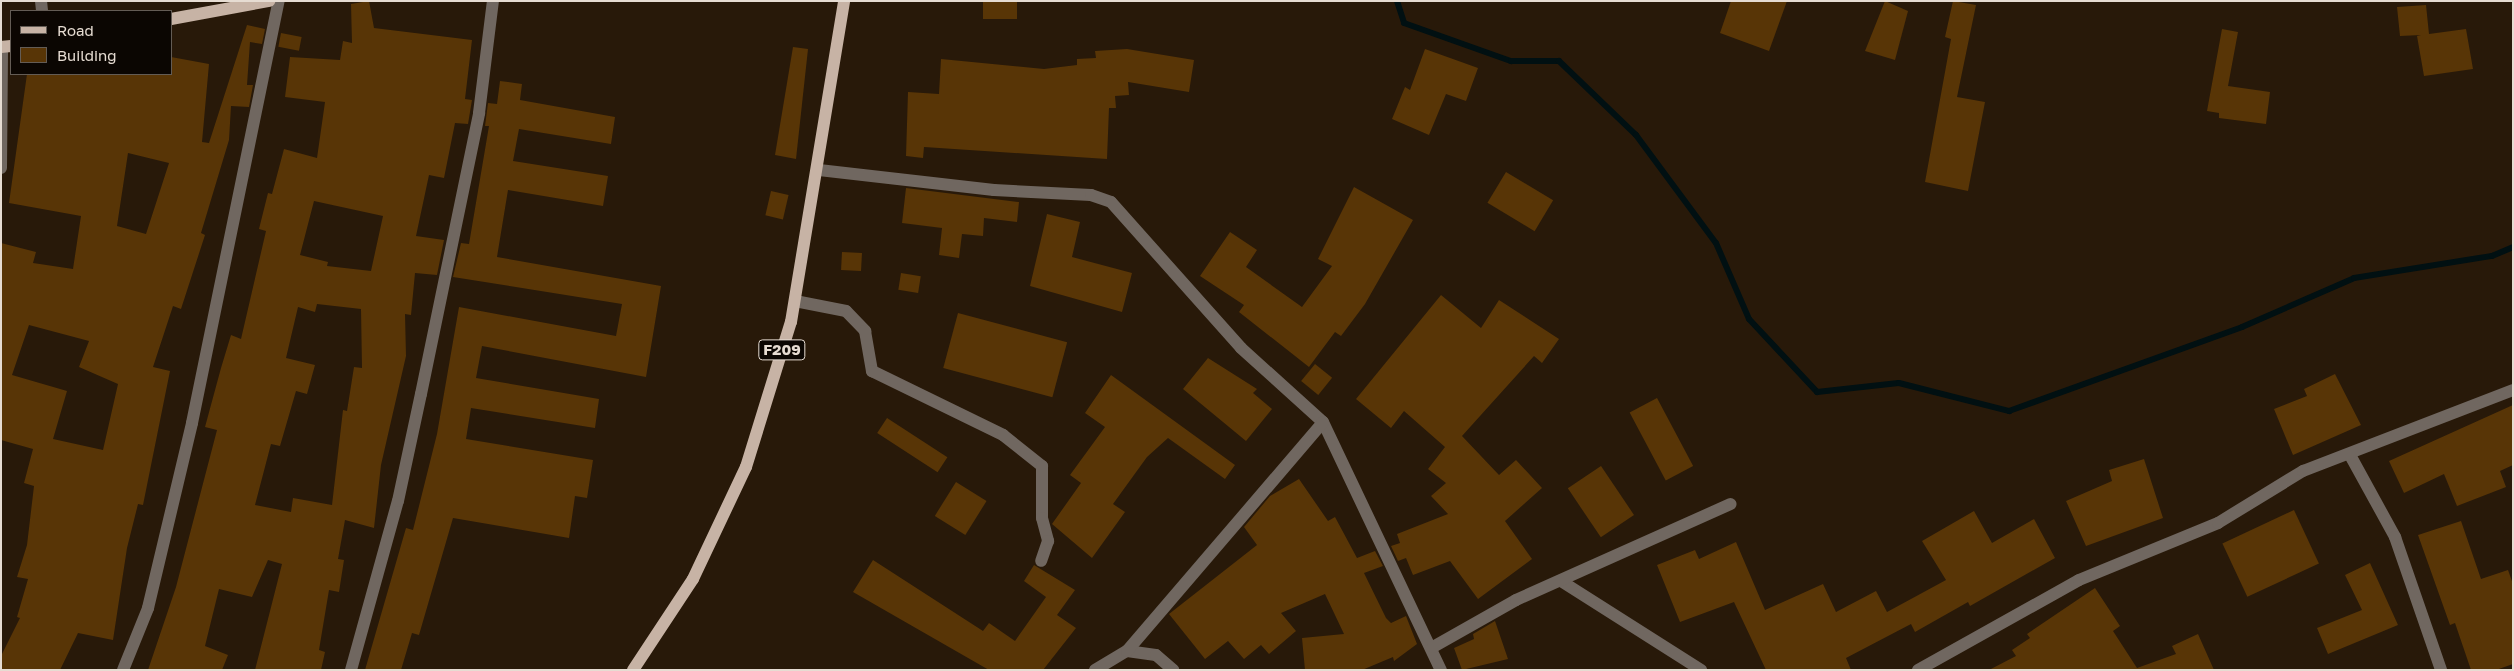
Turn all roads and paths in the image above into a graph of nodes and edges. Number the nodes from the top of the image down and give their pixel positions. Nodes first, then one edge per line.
1 (270, 1) edge
2 (279, 1) edge
3 (493, 1) edge
4 (844, 1) edge
5 (172, 19) edge
6 (2, 47) edge
7 (1, 168) edge
8 (819, 170) junction
9 (795, 301) junction
10 (2513, 390) edge
11 (1323, 422) junction
12 (2350, 455) junction
13 (1731, 504) dead end
14 (1040, 561) dead end
15 (1562, 582) junction
16 (1433, 647) junction
17 (1127, 651) junction
18 (123, 670) edge
19 (351, 670) edge
20 (633, 670) edge
21 (1095, 670) edge
22 (1173, 670) edge
23 (1441, 670) edge
24 (1701, 670) edge
25 (1918, 670) edge
26 (2441, 670) edge

1 - 5 main road
2 - 18 street
3 - 19 street
4 - 8 main road, F209
6 - 7 street
8 - 9 main road, F209
8 - 11 street
9 - 14 street
9 - 20 main road, F209
10 - 12 street
11 - 16 street
11 - 17 street
12 - 25 street
12 - 26 street
13 - 15 street
15 - 16 street
15 - 24 street
16 - 23 street
17 - 21 street
17 - 22 street

